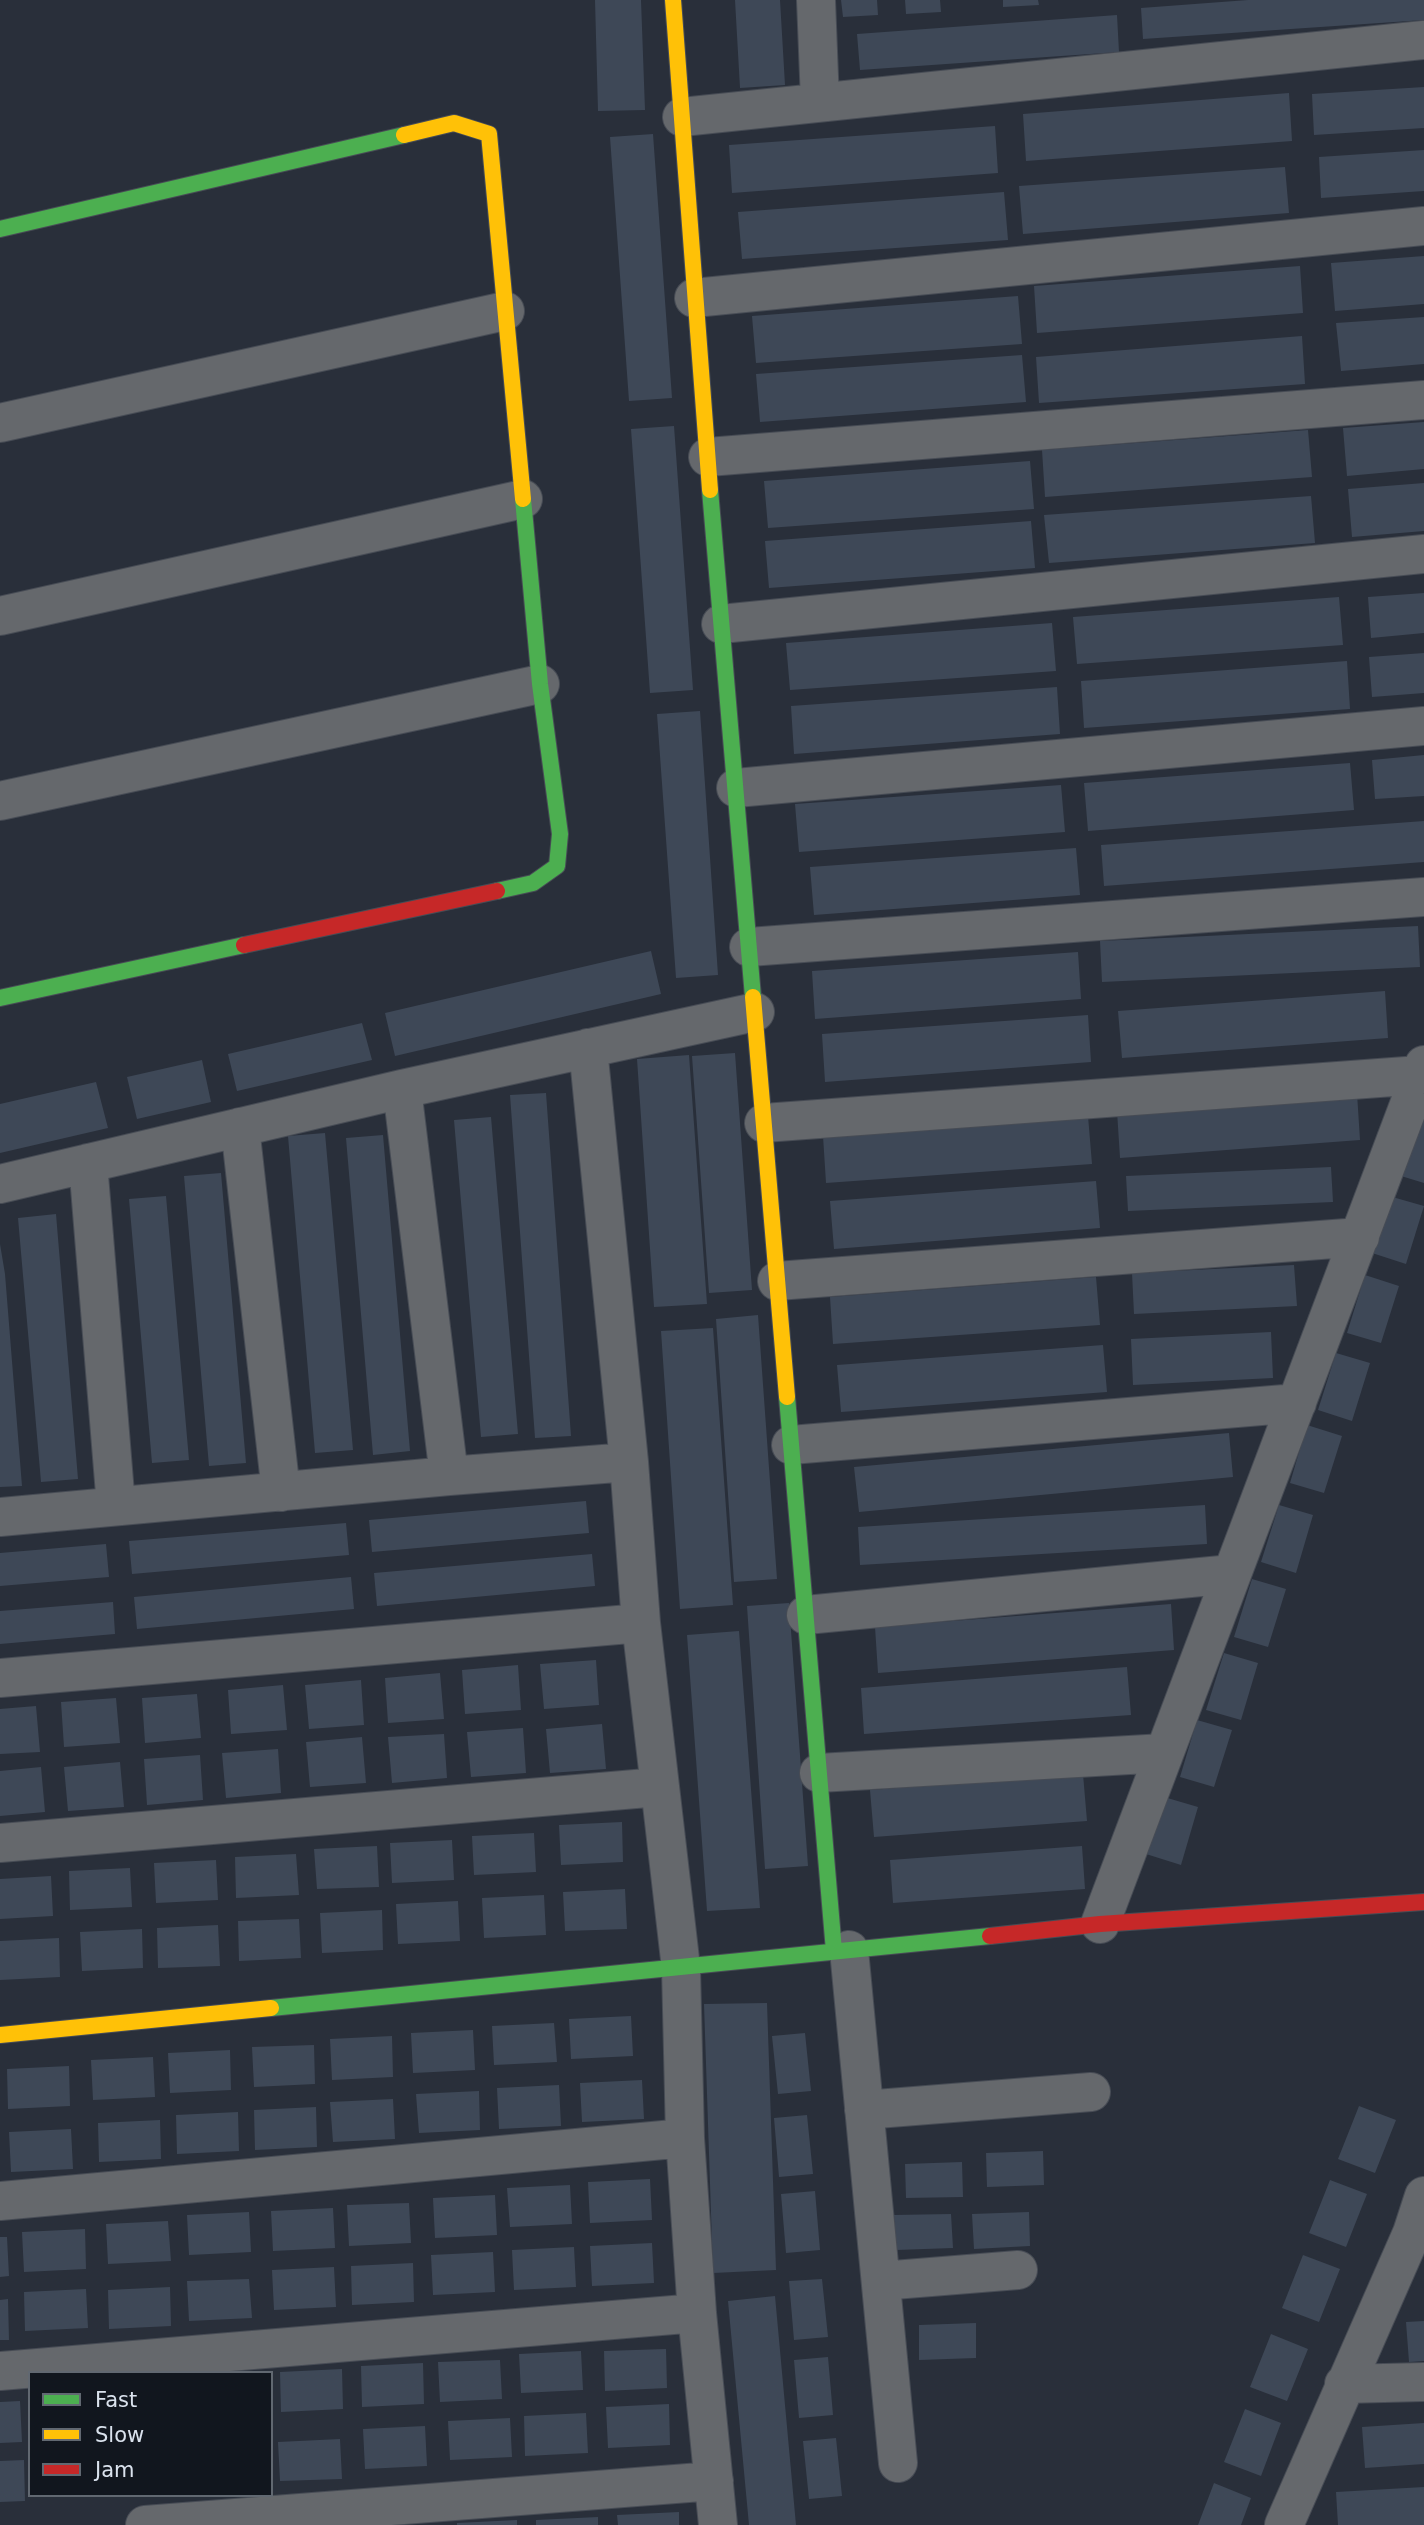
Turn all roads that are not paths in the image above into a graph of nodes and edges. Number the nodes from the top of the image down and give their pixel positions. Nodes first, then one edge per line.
1 (673, 0) edge
2 (816, 0) edge
3 (1424, 40) edge
4 (820, 102) junction
5 (682, 117) junction
6 (1424, 226) edge
7 (0, 229) edge
8 (694, 298) junction
9 (505, 311) junction
10 (1424, 400) edge
11 (0, 423) edge
12 (708, 457) junction
13 (523, 499) junction
14 (1424, 554) edge
15 (0, 616) edge
16 (721, 624) junction
17 (540, 684) junction
18 (1424, 726) edge
19 (736, 788) junction
20 (0, 801) edge
21 (1424, 897) edge
22 (749, 947) junction
23 (0, 998) edge
24 (755, 1012) junction
25 (588, 1048) junction
26 (1422, 1070) edge
27 (402, 1089) junction
28 (764, 1123) junction
29 (240, 1127) junction
30 (88, 1163) junction
31 (0, 1184) edge
32 (1360, 1237) junction
33 (777, 1281) junction
34 (1297, 1403) junction
35 (792, 1445) junction
36 (629, 1462) junction
37 (449, 1476) junction
38 (281, 1492) junction
39 (116, 1506) junction
40 (0, 1517) edge
41 (1232, 1574) junction
42 (806, 1615) junction
43 (641, 1623) junction
44 (0, 1678) edge
45 (1164, 1753) junction
46 (819, 1773) junction
47 (659, 1787) junction
48 (0, 1843) edge
49 (1424, 1902) edge
50 (1100, 1924) junction
51 (842, 1951) junction
52 (681, 1969) junction
53 (0, 2035) edge
54 (1091, 2092) dead end
55 (864, 2110) junction
56 (685, 2138) junction
57 (1424, 2196) edge
58 (0, 2201) edge
59 (1418, 2233) edge
60 (1018, 2270) dead end
61 (881, 2281) junction
62 (698, 2313) junction
63 (0, 2371) edge
64 (1424, 2382) edge
65 (1344, 2384) junction
66 (898, 2463) dead end
67 (714, 2481) junction
68 (145, 2525) edge
69 (718, 2525) edge
70 (1284, 2525) edge

1 - 5 street
2 - 4 street
3 - 4 street
4 - 5 street
5 - 8 street
6 - 8 street
7 - 9 street
8 - 12 street
9 - 11 street
9 - 13 street
10 - 12 street
12 - 16 street
13 - 15 street
13 - 17 street
14 - 16 street
16 - 19 street
17 - 20 street
17 - 23 street
18 - 19 street
19 - 22 street
21 - 22 street
22 - 24 street
24 - 25 street
24 - 28 street
25 - 27 street
25 - 36 street
26 - 28 street
26 - 32 street
27 - 29 street
27 - 37 street
28 - 33 street
29 - 30 street
29 - 38 street
30 - 31 street
30 - 39 street
32 - 33 street
32 - 34 street
33 - 35 street
34 - 35 street
34 - 41 street
35 - 42 street
36 - 37 street
36 - 43 street
37 - 38 street
38 - 39 street
39 - 40 street
41 - 42 street
41 - 45 street
42 - 46 street
43 - 44 street
43 - 47 street
45 - 46 street
45 - 50 street
46 - 51 street
47 - 48 street
47 - 52 street
49 - 50 street
50 - 51 street
51 - 52 street
51 - 55 street
52 - 53 street
52 - 56 street
54 - 55 street
55 - 61 street
56 - 58 street
56 - 62 street
57 - 59 street
59 - 65 street
60 - 61 street
61 - 66 street
62 - 63 street
62 - 67 street
64 - 65 street
65 - 70 street
67 - 68 street
67 - 69 street

